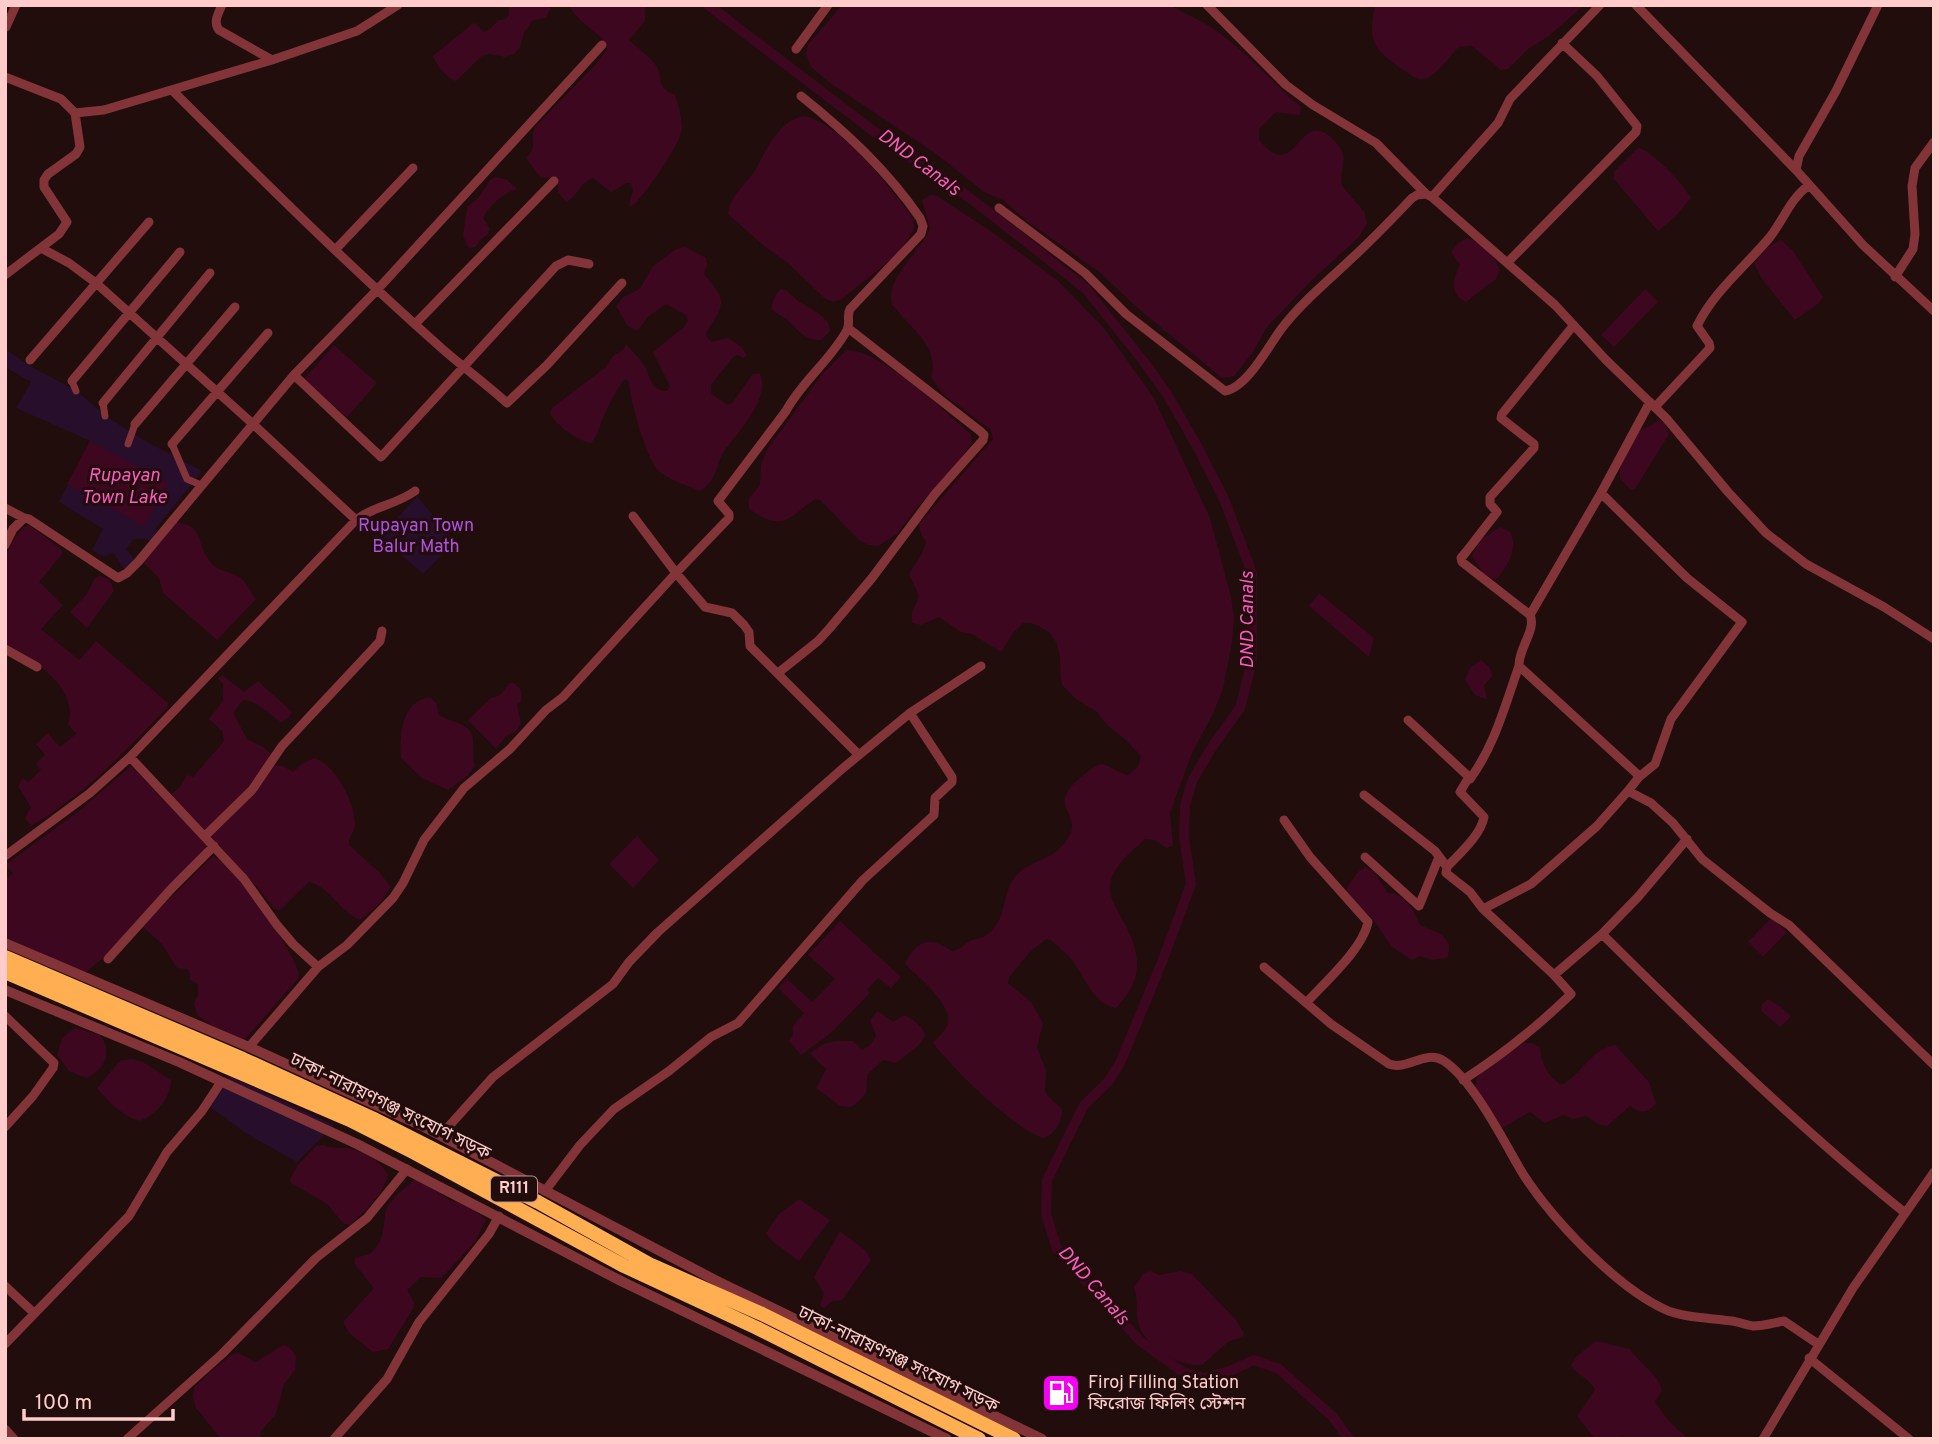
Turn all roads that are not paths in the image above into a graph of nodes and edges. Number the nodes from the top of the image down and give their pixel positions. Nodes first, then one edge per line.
1 (16, 5) edge
2 (222, 5) edge
3 (398, 5) edge
4 (828, 5) edge
5 (1207, 5) edge
6 (1600, 5) edge
7 (1636, 5) edge
8 (1878, 5) edge
9 (5, 27) edge
10 (1562, 43) junction
11 (602, 45) dead end
12 (796, 49) dead end
13 (272, 61) junction
14 (5, 77) edge
15 (173, 92) junction
16 (801, 96) dead end
17 (75, 113) junction
18 (1934, 142) edge
19 (413, 168) dead end
20 (1796, 170) junction
21 (554, 181) dead end
22 (1809, 185) junction
23 (1429, 196) junction
24 (999, 208) dead end
25 (149, 222) dead end
26 (41, 248) junction
27 (335, 250) junction
28 (180, 252) dead end
29 (1508, 262) junction
30 (589, 264) dead end
31 (210, 274) dead end
32 (5, 275) edge
33 (1895, 277) junction
34 (622, 283) dead end
35 (96, 284) junction
36 (377, 290) junction
37 (235, 307) dead end
38 (1934, 311) edge
39 (129, 314) junction
40 (416, 323) junction
41 (1573, 326) junction
42 (848, 328) junction
43 (268, 333) dead end
44 (158, 338) junction
45 (30, 363) dead end
46 (186, 363) junction
47 (463, 365) junction
48 (294, 375) junction
49 (72, 381) joint
50 (76, 391) dead end
51 (218, 391) junction
52 (103, 403) joint
53 (1653, 405) junction
54 (105, 416) dead end
55 (135, 424) joint
56 (253, 424) junction
57 (128, 444) dead end
58 (172, 444) joint
59 (201, 485) junction
60 (415, 491) dead end
61 (1601, 493) junction
62 (5, 508) edge
63 (633, 516) dead end
64 (24, 518) junction
65 (356, 520) junction
66 (5, 545) edge
67 (676, 573) junction
68 (1530, 615) junction
69 (382, 631) dead end
70 (1934, 639) edge
71 (5, 649) edge
72 (981, 666) dead end
73 (1519, 666) junction
74 (37, 667) dead end
75 (778, 673) junction
76 (910, 713) junction
77 (1408, 720) dead end
78 (859, 754) junction
79 (130, 757) junction
80 (1639, 777) junction
81 (1470, 779) junction
82 (1628, 791) junction
83 (1364, 795) dead end
84 (1284, 820) dead end
85 (205, 836) junction
86 (1687, 839) junction
87 (214, 846) junction
88 (5, 856) edge
89 (1366, 857) dead end
90 (1439, 857) junction
91 (1447, 867) junction
92 (1483, 909) junction
93 (1602, 934) junction
94 (5, 943) edge
95 (5, 957) edge
96 (108, 959) dead end
97 (318, 967) junction
98 (1264, 967) dead end
99 (5, 972) edge
100 (1554, 975) junction
101 (5, 990) edge
102 (1306, 1003) junction
103 (5, 1016) edge
104 (249, 1047) junction
105 (1934, 1065) edge
106 (1463, 1080) junction
107 (221, 1082) junction
108 (5, 1127) edge
109 (441, 1135) junction
110 (407, 1169) junction
111 (1934, 1172) edge
112 (545, 1191) junction
113 (1904, 1212) junction
114 (499, 1216) junction
115 (5, 1286) edge
116 (714, 1286) junction
117 (34, 1313) junction
118 (5, 1344) edge
119 (1818, 1344) junction
120 (803, 1350) junction
121 (864, 1358) junction
122 (1810, 1358) junction
123 (795, 1364) junction
124 (898, 1406) junction
125 (5, 1429) edge
126 (14, 1439) edge
127 (127, 1439) edge
128 (334, 1439) edge
129 (947, 1439) edge
130 (979, 1439) edge
131 (1014, 1439) edge
132 (1042, 1439) edge
133 (1763, 1439) edge
134 (1909, 1439) edge

1 - 9 street
2 - 13 street
3 - 13 street
4 - 12 street
5 - 23 street
6 - 10 street
7 - 20 street
8 - 20 street
10 - 23 street
10 - 29 street
11 - 36 street
13 - 15 street
14 - 17 street
15 - 17 street
15 - 27 street
16 - 42 street
17 - 26 street
18 - 33 street
19 - 27 street
20 - 22 street
21 - 40 street
22 - 33 street
22 - 53 street
23 - 24 street
23 - 29 street
25 - 35 street
26 - 32 street
26 - 35 street
27 - 36 street
28 - 39 street
29 - 41 street
30 - 47 street
31 - 44 street
33 - 38 street
34 - 47 street
35 - 39 street
35 - 45 street
36 - 40 street
36 - 48 street
37 - 46 street
39 - 44 street
39 - 49 street
40 - 47 street
41 - 53 street
41 - 68 street
42 - 67 street
42 - 75 street
43 - 51 street
44 - 46 street
44 - 52 street
46 - 51 street
46 - 55 street
47 - 48 street
48 - 56 street
49 - 50 street
51 - 56 street
51 - 58 street
52 - 54 street
53 - 61 street
53 - 70 street
55 - 57 street
56 - 59 street
56 - 65 street
58 - 59 street
59 - 64 street
60 - 65 street
61 - 68 street
61 - 80 street
62 - 64 street
63 - 67 street
64 - 66 street
65 - 79 street
67 - 75 street
67 - 97 street
68 - 73 street
69 - 85 street
71 - 74 street
72 - 76 street
73 - 80 street
73 - 81 street
75 - 78 street
76 - 78 street
76 - 112 street
77 - 81 street
78 - 109 street
79 - 85 street
79 - 88 street
80 - 82 street
81 - 91 street
82 - 86 street
82 - 92 street
83 - 90 street
84 - 102 street
85 - 87 street
86 - 93 street
86 - 105 street
87 - 96 street
87 - 97 street
89 - 90 street
90 - 91 street
91 - 92 street
92 - 100 street
93 - 100 street
93 - 113 street
94 - 104 street
95 - 116 main road, ঢাকা-নারায়ণগঞ্জ সংযোগ সড়ক / R111
97 - 104 street
98 - 102 street
99 - 120 main road, ঢাকা-নারায়ণগঞ্জ সংযোগ সড়ক / R111
100 - 106 street
101 - 107 street
102 - 106 street
103 - 108 street
104 - 109 street
106 - 119 street
107 - 110 street
107 - 117 street
109 - 112 street
110 - 114 street
110 - 127 street
111 - 113 street
112 - 116 street
113 - 119 street
114 - 123 street
114 - 128 street
115 - 117 street
116 - 121 main road, ঢাকা-নারায়ণগঞ্জ সংযোগ সড়ক / R111
117 - 118 street
119 - 122 street
120 - 123 main road
120 - 124 main road, ঢাকা-নারায়ণগঞ্জ সংযোগ সড়ক / R111
121 - 131 main road, ঢাকা-নারায়ণগঞ্জ সংযোগ সড়ক / R111
121 - 132 street
122 - 133 street
122 - 134 street
123 - 124 street
124 - 129 street
124 - 130 main road, ঢাকা-নারায়ণগঞ্জ সংযোগ সড়ক / R111
125 - 126 street

